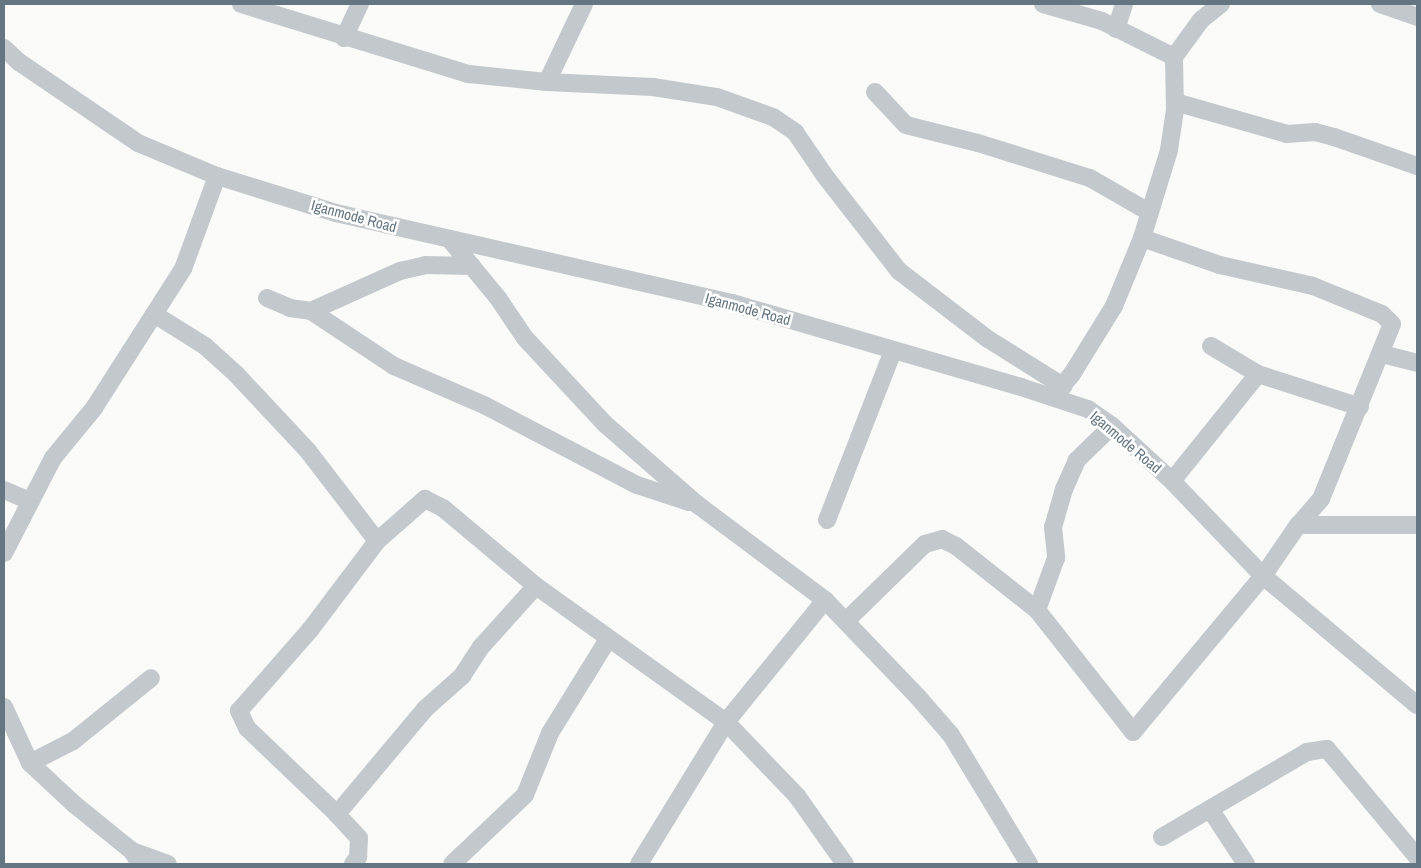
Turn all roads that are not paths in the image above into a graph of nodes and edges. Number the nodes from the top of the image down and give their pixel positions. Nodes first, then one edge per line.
1 (240, 4) edge
2 (360, 4) edge
3 (584, 4) edge
4 (1043, 4) edge
5 (1124, 4) edge
6 (1222, 4) edge
7 (1380, 4) edge
8 (1417, 17) edge
9 (1116, 29) junction
10 (344, 38) junction
11 (4, 48) edge
12 (1174, 57) junction
13 (547, 82) junction
14 (875, 92) dead end
15 (1175, 102) junction
16 (1417, 166) edge
17 (216, 176) junction
18 (1149, 212) junction
19 (1142, 238) junction
20 (452, 241) junction
21 (472, 266) junction
22 (267, 298) dead end
23 (311, 311) junction
24 (154, 314) junction
25 (1211, 346) dead end
26 (893, 351) junction
27 (1382, 354) junction
28 (1417, 363) edge
29 (1258, 374) junction
30 (1057, 391) junction
31 (1360, 407) junction
32 (1112, 426) junction
33 (1172, 481) junction
34 (4, 490) edge
35 (30, 501) junction
36 (698, 505) junction
37 (827, 520) dead end
38 (1417, 524) edge
39 (1298, 525) junction
40 (377, 541) junction
41 (4, 553) edge
42 (1263, 576) junction
43 (536, 586) junction
44 (825, 600) junction
45 (1037, 610) junction
46 (846, 620) junction
47 (608, 639) junction
48 (151, 678) dead end
49 (1417, 705) edge
50 (4, 707) edge
51 (726, 722) junction
52 (30, 763) junction
53 (1210, 809) junction
54 (337, 814) junction
55 (1162, 837) dead end
56 (136, 857) edge
57 (1417, 857) edge
58 (648, 860) edge
59 (168, 864) edge
60 (354, 864) edge
61 (452, 864) edge
62 (845, 864) edge
63 (1029, 864) edge
64 (1246, 864) edge

1 - 10 street
2 - 10 street
3 - 13 street
4 - 9 street
5 - 9 street
6 - 12 street
7 - 8 street
9 - 12 street
10 - 13 street
11 - 17 street, Iganmode Road
12 - 15 street
13 - 30 street
14 - 18 street
15 - 16 street
15 - 18 street
17 - 20 street, Iganmode Road
17 - 24 street
18 - 19 street
19 - 27 street
19 - 30 street
20 - 21 street
20 - 26 street, Iganmode Road
21 - 23 street
21 - 36 street
22 - 23 street
23 - 36 street
24 - 35 street
24 - 40 street
25 - 29 street
26 - 30 street, Iganmode Road
26 - 37 street
27 - 28 street
27 - 31 street
29 - 31 street
29 - 33 street
30 - 32 street, Iganmode Road
31 - 39 street
32 - 33 street, Iganmode Road
32 - 45 street
33 - 42 street, Iganmode Road
34 - 35 street
35 - 41 street
36 - 44 street
38 - 39 street
39 - 42 street
40 - 43 street
40 - 54 street
42 - 45 street
42 - 49 street, Iganmode Road
43 - 47 street
43 - 54 street
44 - 46 street
44 - 51 street
45 - 46 street
46 - 63 street
47 - 51 street
47 - 61 street
48 - 52 street
50 - 52 street
51 - 58 street
51 - 62 street
52 - 56 street
53 - 55 street
53 - 57 street
53 - 64 street
54 - 60 street
56 - 59 street

